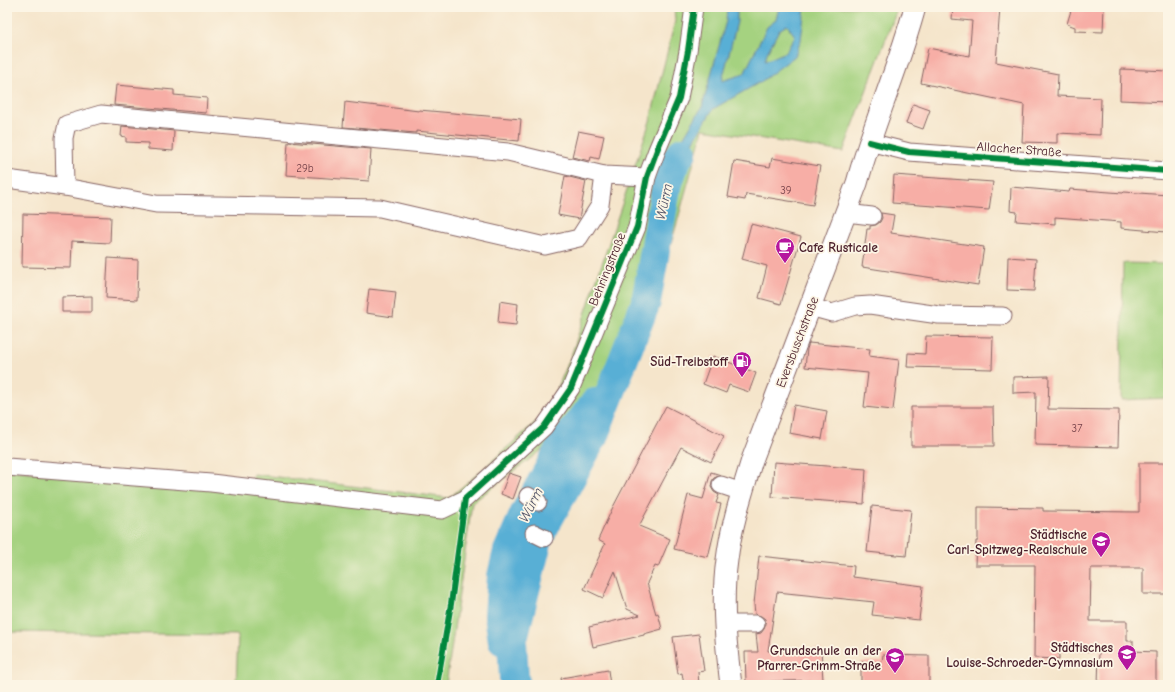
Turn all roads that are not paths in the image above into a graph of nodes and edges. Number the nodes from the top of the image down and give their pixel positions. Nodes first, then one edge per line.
1 (694, 7) edge
2 (915, 7) edge
3 (869, 142) junction
4 (1168, 170) edge
5 (604, 175) junction
6 (647, 178) junction
7 (7, 179) edge
8 (65, 187) junction
9 (846, 212) junction
10 (872, 216) dead end
11 (810, 307) junction
12 (1003, 316) dead end
13 (7, 468) edge
14 (721, 485) dead end
15 (742, 492) junction
16 (725, 624) junction
17 (756, 624) dead end
18 (731, 685) edge

1 - 6 street, Behringstraße
2 - 3 main road, Eversbuschstraße
3 - 4 street, Allacher Straße
3 - 9 main road, Eversbuschstraße
5 - 6 street
5 - 8 street
5 - 8 street
6 - 13 street, Behringstraße
7 - 8 street
9 - 10 street
9 - 11 main road, Eversbuschstraße
11 - 12 street
11 - 15 main road, Eversbuschstraße
14 - 15 street
15 - 16 main road, Eversbuschstraße
16 - 17 street
16 - 18 main road, Eversbuschstraße

